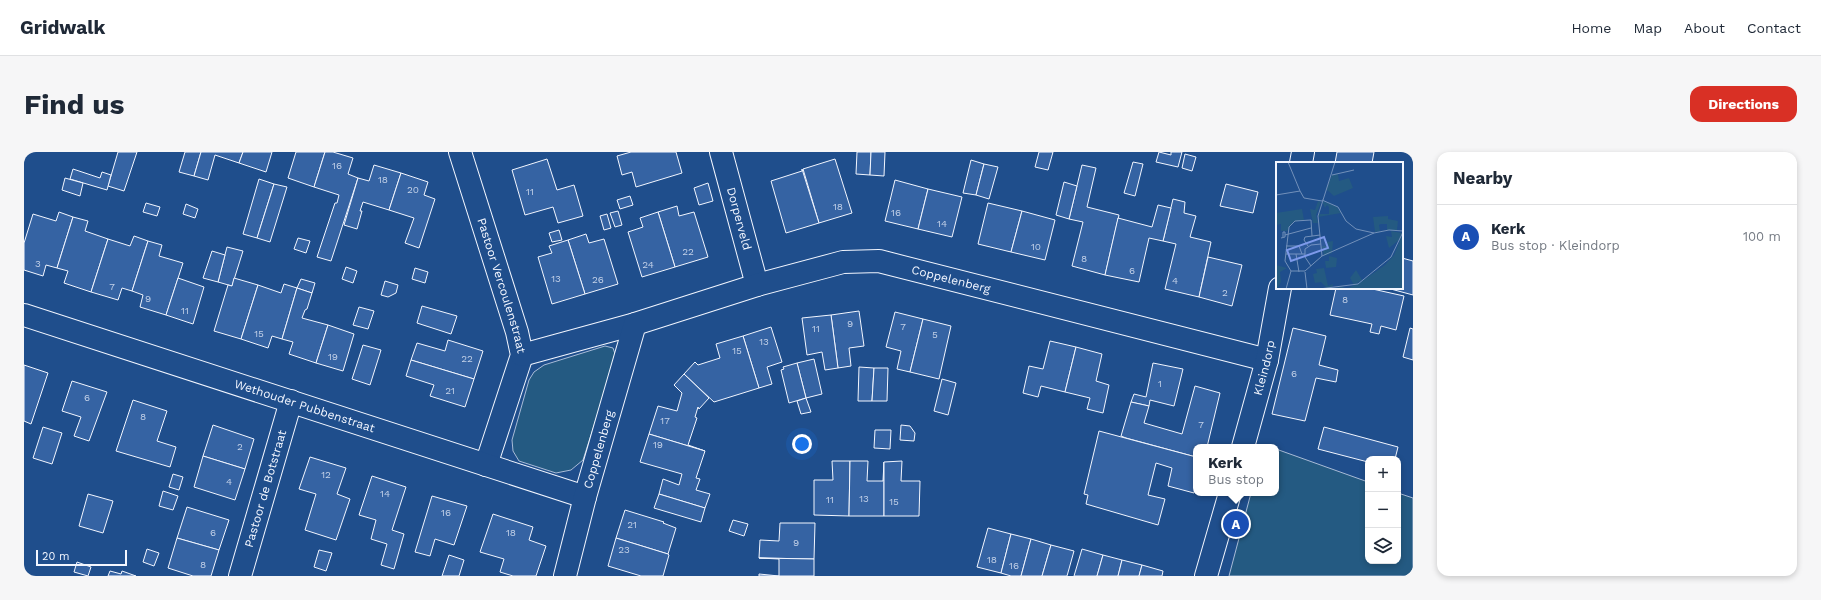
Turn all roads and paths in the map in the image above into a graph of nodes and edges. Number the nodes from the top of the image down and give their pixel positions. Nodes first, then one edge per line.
1 (460, 152) edge
2 (721, 152) edge
3 (1303, 152) edge
4 (1301, 162) edge
5 (757, 285) junction
6 (1280, 289) edge
7 (24, 315) edge
8 (635, 324) junction
9 (522, 356) junction
10 (1267, 360) junction
11 (290, 401) junction
12 (1244, 444) edge
13 (486, 465) junction
14 (1229, 496) edge
15 (585, 497) junction
16 (240, 576) edge
17 (565, 576) edge
18 (1206, 576) edge

1 - 9 street, Pastoor Vercoulenstraat
2 - 5 street, Dorperveld
3 - 4 street
5 - 8 street, Coppelenberg
5 - 10 street, Coppelenberg
6 - 10 street, Kleindorp
7 - 11 street, Wethouder Pubbenstraat
8 - 9 street, Coppelenberg
8 - 15 street, Coppelenberg
9 - 13 street, Pastoor Vercoulenstraat
10 - 12 street, Kleindorp
11 - 13 street, Wethouder Pubbenstraat
11 - 16 street, Pastoor de Botstraat
13 - 15 street, Wethouder Pubbenstraat
14 - 18 street
15 - 17 street, Coppelenberg

